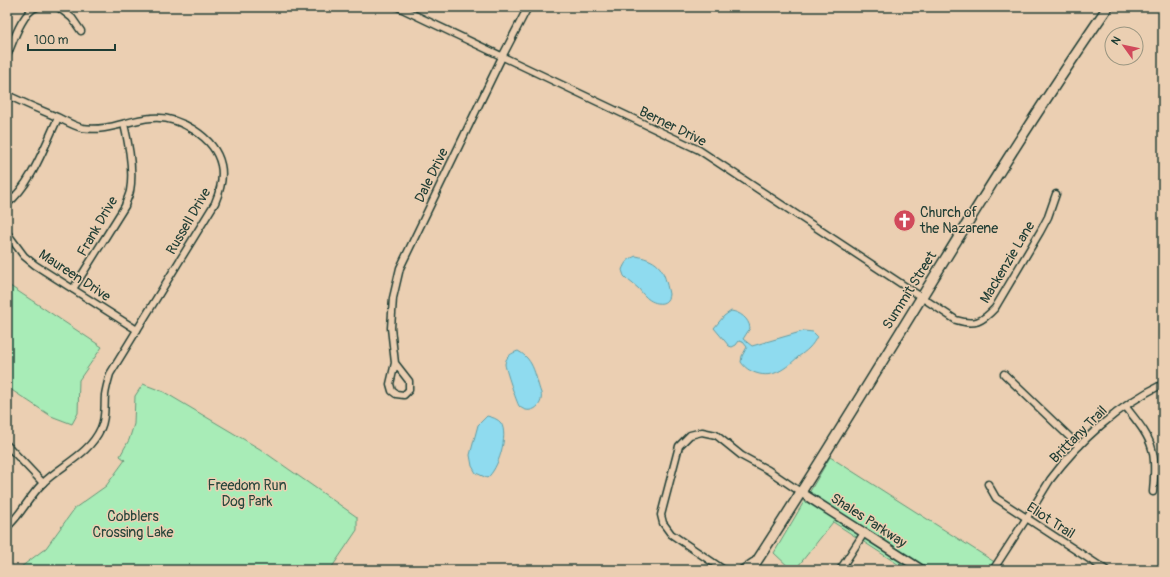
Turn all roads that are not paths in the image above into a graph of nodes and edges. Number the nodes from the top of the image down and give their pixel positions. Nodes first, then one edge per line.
1 (37, 7) edge
2 (58, 7) edge
3 (398, 7) edge
4 (528, 7) edge
5 (1108, 7) edge
6 (81, 31) dead end
7 (7, 56) edge
8 (502, 57) junction
9 (7, 95) edge
10 (58, 118) junction
11 (124, 124) junction
12 (1056, 194) dead end
13 (7, 204) edge
14 (7, 233) edge
15 (73, 289) junction
16 (921, 297) junction
17 (137, 330) junction
18 (395, 363) junction
19 (1004, 374) dead end
20 (1163, 384) edge
21 (1126, 407) junction
22 (7, 445) edge
23 (1079, 446) junction
24 (43, 483) junction
25 (988, 484) dead end
26 (1153, 492) dead end
27 (802, 493) junction
28 (1027, 518) junction
29 (7, 528) edge
30 (864, 532) junction
31 (760, 555) junction
32 (724, 570) edge
33 (741, 570) edge
34 (751, 570) edge
35 (840, 570) edge
36 (922, 570) edge
37 (993, 570) edge
38 (1106, 570) edge

1 - 7 street
2 - 6 street
3 - 8 street, Berner Drive
4 - 8 street, Dale Drive
5 - 16 main road, Summit Street
8 - 16 street, Berner Drive
8 - 18 street, Dale Drive
9 - 10 street, Russell Drive
10 - 11 street, Russell Drive
10 - 13 street
11 - 15 street, Frank Drive
11 - 17 street, Russell Drive
12 - 16 street, Mackenzie Lane
14 - 15 street, Maureen Drive
15 - 17 street, Maureen Drive
16 - 27 main road, Summit Street
17 - 24 street, Russell Drive
18 - 18 street, Dale Drive
19 - 23 street
20 - 21 street, Brittany Trail
21 - 23 street, Brittany Trail
21 - 26 street
22 - 24 street
23 - 28 street, Brittany Trail
24 - 29 street, Russell Drive
25 - 28 street, Eliot Trail
27 - 30 street, Shales Parkway
27 - 31 main road, Summit Street
27 - 32 street
28 - 37 street, Brittany Trail
28 - 38 street, Eliot Trail
30 - 35 street
30 - 36 street, Shales Parkway
31 - 33 street
31 - 34 main road, Summit Street

